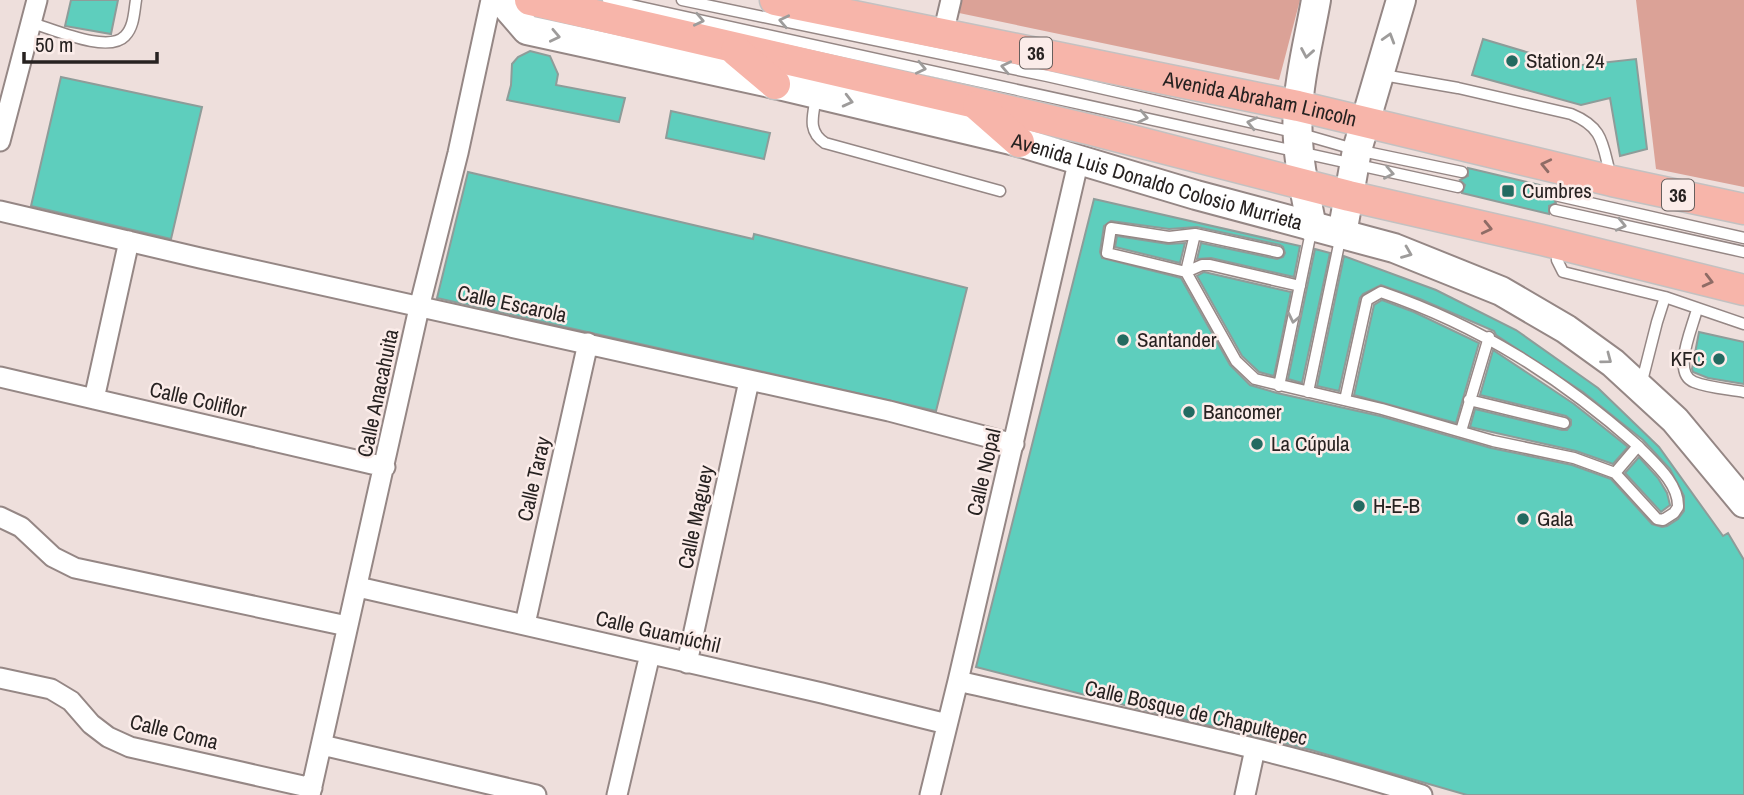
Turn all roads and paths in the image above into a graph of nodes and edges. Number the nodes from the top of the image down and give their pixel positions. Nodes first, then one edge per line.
1 (37, 0) edge
2 (136, 0) edge
3 (491, 0) edge
4 (501, 0) edge
5 (530, 0) edge
6 (608, 0) edge
7 (682, 0) edge
8 (775, 0) edge
9 (951, 0) edge
10 (1316, 0) edge
11 (1401, 0) edge
12 (32, 23) junction
13 (943, 34) junction
14 (731, 47) junction
15 (1378, 74) junction
16 (775, 84) junction
17 (817, 93) junction
18 (975, 103) junction
19 (1299, 130) junction
20 (0, 141) edge
21 (1019, 142) junction
22 (1358, 146) junction
23 (1079, 159) junction
24 (1462, 172) dead end
25 (1612, 181) junction
26 (1303, 184) junction
27 (1458, 187) dead end
28 (1000, 191) dead end
29 (1349, 196) junction
30 (1559, 196) dead end
31 (1744, 209) edge
32 (1555, 210) dead end
33 (0, 211) edge
34 (1312, 227) junction
35 (1195, 234) junction
36 (1342, 234) junction
37 (1744, 238) edge
38 (129, 241) junction
39 (1558, 244) junction
40 (1279, 252) dead end
41 (1744, 252) edge
42 (1186, 272) junction
43 (1300, 286) junction
44 (1744, 290) edge
45 (1665, 297) junction
46 (419, 307) junction
47 (1698, 309) junction
48 (1744, 324) edge
49 (1489, 337) junction
50 (588, 344) junction
51 (0, 377) edge
52 (748, 381) junction
53 (1279, 386) junction
54 (1641, 387) junction
55 (1308, 392) junction
56 (1744, 392) edge
57 (94, 399) junction
58 (1345, 400) junction
59 (1469, 400) junction
60 (1564, 423) dead end
61 (1461, 431) junction
62 (1014, 444) junction
63 (1638, 446) junction
64 (385, 467) junction
65 (1615, 473) junction
66 (1744, 503) edge
67 (0, 517) edge
68 (358, 587) junction
69 (525, 624) junction
70 (347, 626) junction
71 (650, 654) junction
72 (687, 663) junction
73 (0, 678) edge
74 (958, 681) junction
75 (947, 724) junction
76 (322, 745) junction
77 (1255, 749) junction
78 (1379, 788) edge
79 (311, 792) edge
80 (536, 795) edge
81 (617, 795) edge
82 (930, 795) edge
83 (1245, 795) edge
84 (1422, 795) edge

1 - 12 street
2 - 12 lane
3 - 46 street, Calle Anacahuita
4 -> 16 main road, Avenida Luis Donaldo Colosio Murrieta
5 - 14 main road
6 -> 19 lane
19 -> 7 lane
8 - 13 main road, Avenida Abraham Lincoln / 36
9 - 13 street
10 -> 19 main road
15 -> 11 main road
12 - 20 street
13 - 19 main road, Avenida Abraham Lincoln / 36
14 - 16 main road
14 - 18 main road
15 - 22 main road
15 - 25 lane
16 - 17 main road, Avenida Luis Donaldo Colosio Murrieta
17 -> 21 main road, Avenida Luis Donaldo Colosio Murrieta
17 - 28 lane
18 - 21 main road
18 - 26 main road
19 - 22 main road, Avenida Abraham Lincoln / 36
19 - 22 lane
19 - 26 main road
21 - 23 main road, Avenida Luis Donaldo Colosio Murrieta
22 - 24 lane
25 -> 22 main road, Avenida Abraham Lincoln / 36
22 -> 27 lane
22 - 29 main road
23 - 34 main road, Avenida Luis Donaldo Colosio Murrieta
23 - 62 street, Calle Nopal
25 - 31 main road, Avenida Abraham Lincoln / 36
26 - 29 main road
26 - 34 main road
29 - 36 main road
29 -> 39 main road
30 - 37 lane
32 -> 41 lane
33 - 38 street, Calle Escarola
34 - 36 main road, Avenida Luis Donaldo Colosio Murrieta
34 - 43 lane
35 - 40 lane
35 - 42 lane
35 - 42 lane
36 -> 54 main road, Avenida Luis Donaldo Colosio Murrieta
36 - 55 lane
38 - 46 street, Calle Escarola
38 - 57 street
39 -> 44 main road
39 - 45 lane
42 - 43 lane
42 - 53 lane
43 -> 53 lane
45 - 47 lane
45 - 54 lane
46 - 50 street, Calle Escarola
46 - 64 street, Calle Anacahuita
47 - 48 lane
47 - 56 lane
49 - 58 lane
49 - 59 lane
49 - 63 lane
50 - 52 street, Calle Escarola
50 - 69 street, Calle Taray
51 - 57 street, Calle Coliflor
52 - 62 street, Calle Escarola
52 - 72 street, Calle Maguey
53 - 55 lane
54 - 66 main road, Avenida Luis Donaldo Colosio Murrieta
55 - 58 lane
57 - 64 street, Calle Coliflor
58 - 61 lane
59 - 60 lane
59 - 61 lane
61 - 65 lane
62 - 74 street, Calle Nopal
63 - 65 lane
63 - 65 lane
64 - 68 street, Calle Anacahuita
67 - 70 street
68 - 69 street, Calle Guamúchil
68 - 70 street, Calle Anacahuita
69 - 71 street, Calle Guamúchil
70 - 76 street, Calle Anacahuita
71 - 72 street, Calle Guamúchil
71 - 81 street
72 - 75 street, Calle Guamúchil
73 - 79 street, Calle Coma
74 - 75 street, Calle Nopal
74 - 77 street, Calle Bosque de Chapultepec
75 - 82 street, Calle Nopal
76 - 79 street, Calle Anacahuita
76 - 80 street
77 - 78 street, Calle Bosque de Chapultepec
77 - 83 street
78 - 84 street, Calle Bosque de Chapultepec

